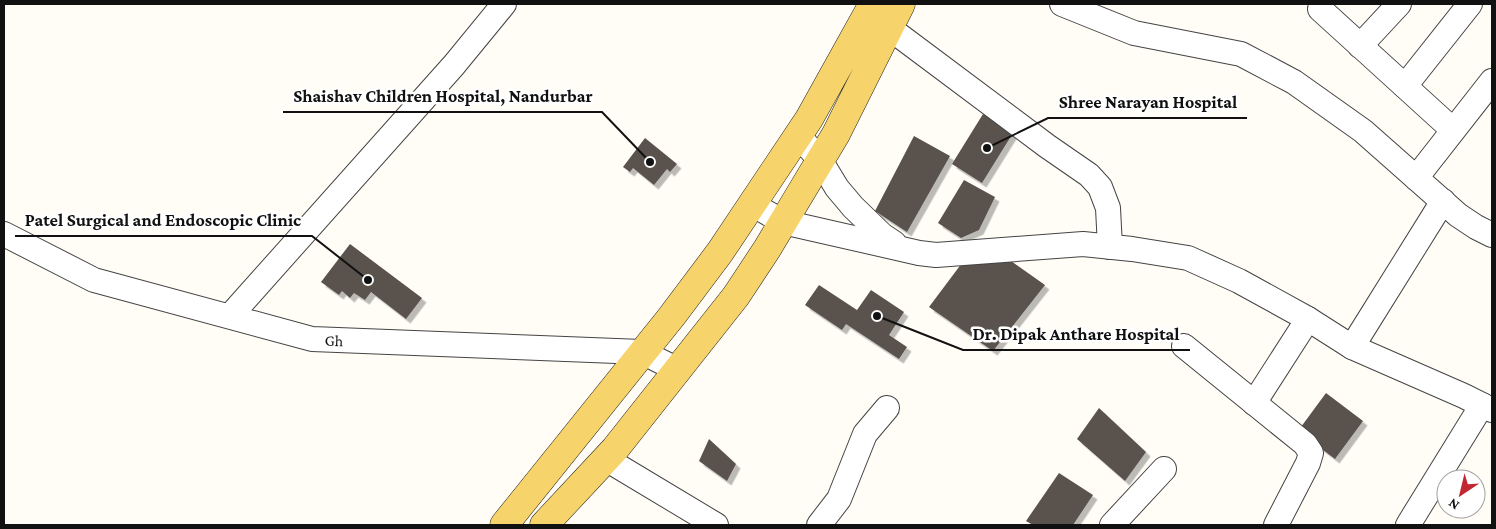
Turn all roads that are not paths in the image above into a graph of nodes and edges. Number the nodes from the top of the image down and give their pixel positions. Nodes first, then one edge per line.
1 (504, 4) edge
2 (872, 4) edge
3 (1062, 4) edge
4 (1399, 4) edge
5 (1470, 4) edge
6 (1320, 9) dead end
7 (895, 15) edge
8 (1360, 46) junction
9 (1492, 81) edge
10 (1405, 86) junction
11 (1453, 130) junction
12 (798, 135) junction
13 (820, 160) junction
14 (1416, 178) junction
15 (1443, 201) junction
16 (752, 204) junction
17 (783, 222) junction
18 (4, 234) edge
19 (1492, 235) edge
20 (1110, 247) junction
21 (904, 248) junction
22 (230, 316) junction
23 (1308, 319) junction
24 (1184, 346) dead end
25 (1352, 347) junction
26 (642, 352) junction
27 (678, 370) junction
28 (1254, 403) junction
29 (1487, 407) edge
30 (887, 408) dead end
31 (606, 459) junction
32 (1164, 469) dead end
33 (504, 525) edge
34 (544, 525) edge
35 (716, 525) edge
36 (820, 525) edge
37 (1112, 525) edge
38 (1276, 525) edge
39 (1408, 525) edge

1 - 22 street
2 - 12 main road
3 - 14 street
4 - 8 street
5 - 10 street
6 - 8 street
7 - 13 main road
7 - 20 street
8 - 10 street
9 - 11 street
10 - 11 street
11 - 14 street
12 - 13 street
12 - 16 main road
13 - 17 main road
13 - 21 street
14 - 15 street
15 - 19 street
15 - 25 street
16 - 17 street
16 - 26 main road
17 - 21 street
17 - 27 main road
18 - 22 street, Gh
20 - 21 street
20 - 23 street
22 - 26 street, Gh
23 - 25 street
23 - 28 street
24 - 28 street
25 - 29 street
26 - 27 street, Gh
26 - 33 main road
27 - 31 main road
28 - 38 street
29 - 39 street
30 - 36 street
31 - 34 main road
31 - 35 street
32 - 37 street

